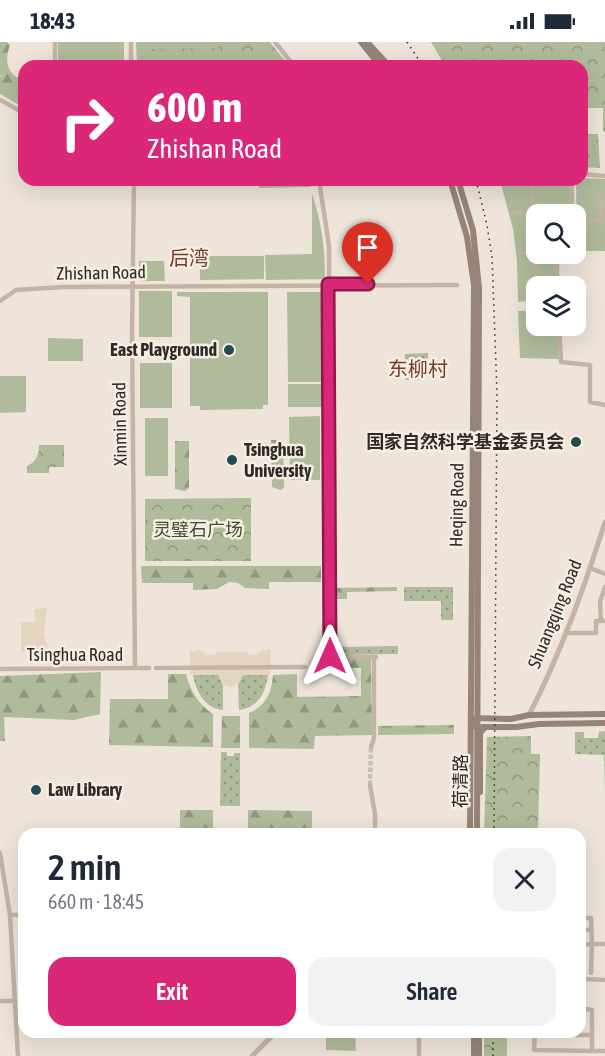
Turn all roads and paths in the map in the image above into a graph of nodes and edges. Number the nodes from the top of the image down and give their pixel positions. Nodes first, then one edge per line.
1 (55, 42) edge
2 (131, 42) edge
3 (275, 42) edge
4 (361, 42) edge
5 (367, 42) edge
6 (55, 60) edge
7 (131, 60) edge
8 (289, 60) edge
9 (375, 60) edge
10 (384, 60) edge
11 (0, 100) edge
12 (18, 110) edge
13 (588, 175) edge
14 (605, 176) edge
15 (134, 186) edge
16 (320, 186) edge
17 (452, 186) edge
18 (460, 186) edge
19 (532, 186) edge
20 (571, 186) edge
21 (600, 195) dead end
22 (533, 204) edge
23 (572, 204) edge
24 (526, 212) edge
25 (514, 213) dead end
26 (586, 220) edge
27 (603, 220) edge
28 (521, 253) dead end
29 (526, 253) edge
30 (328, 284) junction
31 (457, 285) dead end
32 (133, 286) junction
33 (0, 301) edge
34 (560, 336) edge
35 (605, 405) edge
36 (605, 522) edge
37 (590, 568) junction
38 (605, 574) edge
39 (605, 587) edge
40 (603, 621) edge
41 (566, 633) junction
42 (330, 657) junction
43 (313, 667) dead end
44 (135, 668) junction
45 (149, 668) dead end
46 (156, 668) dead end
47 (305, 668) dead end
48 (0, 669) edge
49 (605, 714) edge
50 (529, 715) junction
51 (474, 723) junction
52 (605, 723) edge
53 (485, 727) junction
54 (371, 747) tunnel mouth
55 (370, 785) tunnel mouth
56 (375, 828) edge
57 (471, 828) edge
58 (477, 828) edge
59 (478, 828) edge
60 (0, 853) edge
61 (1, 870) edge
62 (10, 915) junction
63 (18, 915) edge
64 (586, 918) edge
65 (586, 930) edge
66 (592, 930) junction
67 (586, 944) edge
68 (592, 944) junction
69 (605, 944) edge
70 (591, 973) dead end
71 (586, 980) edge
72 (605, 980) edge
73 (0, 1001) edge
74 (15, 1001) junction
75 (586, 1008) edge
76 (586, 1035) edge
77 (592, 1035) junction
78 (270, 1038) edge
79 (419, 1038) edge
80 (474, 1038) edge
81 (479, 1038) edge
82 (535, 1038) edge
83 (592, 1051) junction
84 (605, 1051) edge
85 (18, 1056) edge
86 (252, 1056) edge
87 (419, 1056) edge
88 (474, 1056) edge
89 (479, 1056) edge

1 - 6 street
2 - 7 street
3 - 8 street
4 - 9 main road
5 - 10 main road
11 - 12 street
13 - 14 street
15 - 32 street, Xinmin Road
16 - 30 street
17 - 51 main road, Heqing Road
18 - 51 main road, Heqing Road
19 - 22 street
20 - 23 street
21 - 27 street
24 - 25 street
26 - 27 street
28 - 29 street
30 - 31 street, Zhishan Road
30 - 32 street, Zhishan Road
30 - 42 street
32 - 33 street, Zhishan Road
32 - 44 street, Xinmin Road
34 - 35 street
36 - 37 street, Shuangqing Road
37 - 38 street
37 - 41 street, Shuangqing Road
39 - 40 street
40 - 41 street
41 - 50 street, Shuangqing Road
42 - 43 street
42 - 54 street
44 - 45 street, Tsinghua Road
44 - 48 street, Tsinghua Road
46 - 47 street
49 - 50 main road
50 - 51 main road
51 - 53 main road
51 - 57 main road, Heqing Road
51 - 58 main road, 荷清路
52 - 53 main road
53 - 59 main road
55 - 56 street
60 - 61 street
61 - 62 street
62 - 63 street
62 - 74 street
64 - 66 street
65 - 66 street
66 - 68 street
67 - 68 street
68 - 69 street
68 - 70 street
71 - 72 street
73 - 74 street
74 - 85 street
75 - 77 street
76 - 77 street
77 - 83 street
78 - 86 street
79 - 87 street
80 - 88 main road
81 - 89 main road
82 - 83 street
83 - 84 street

